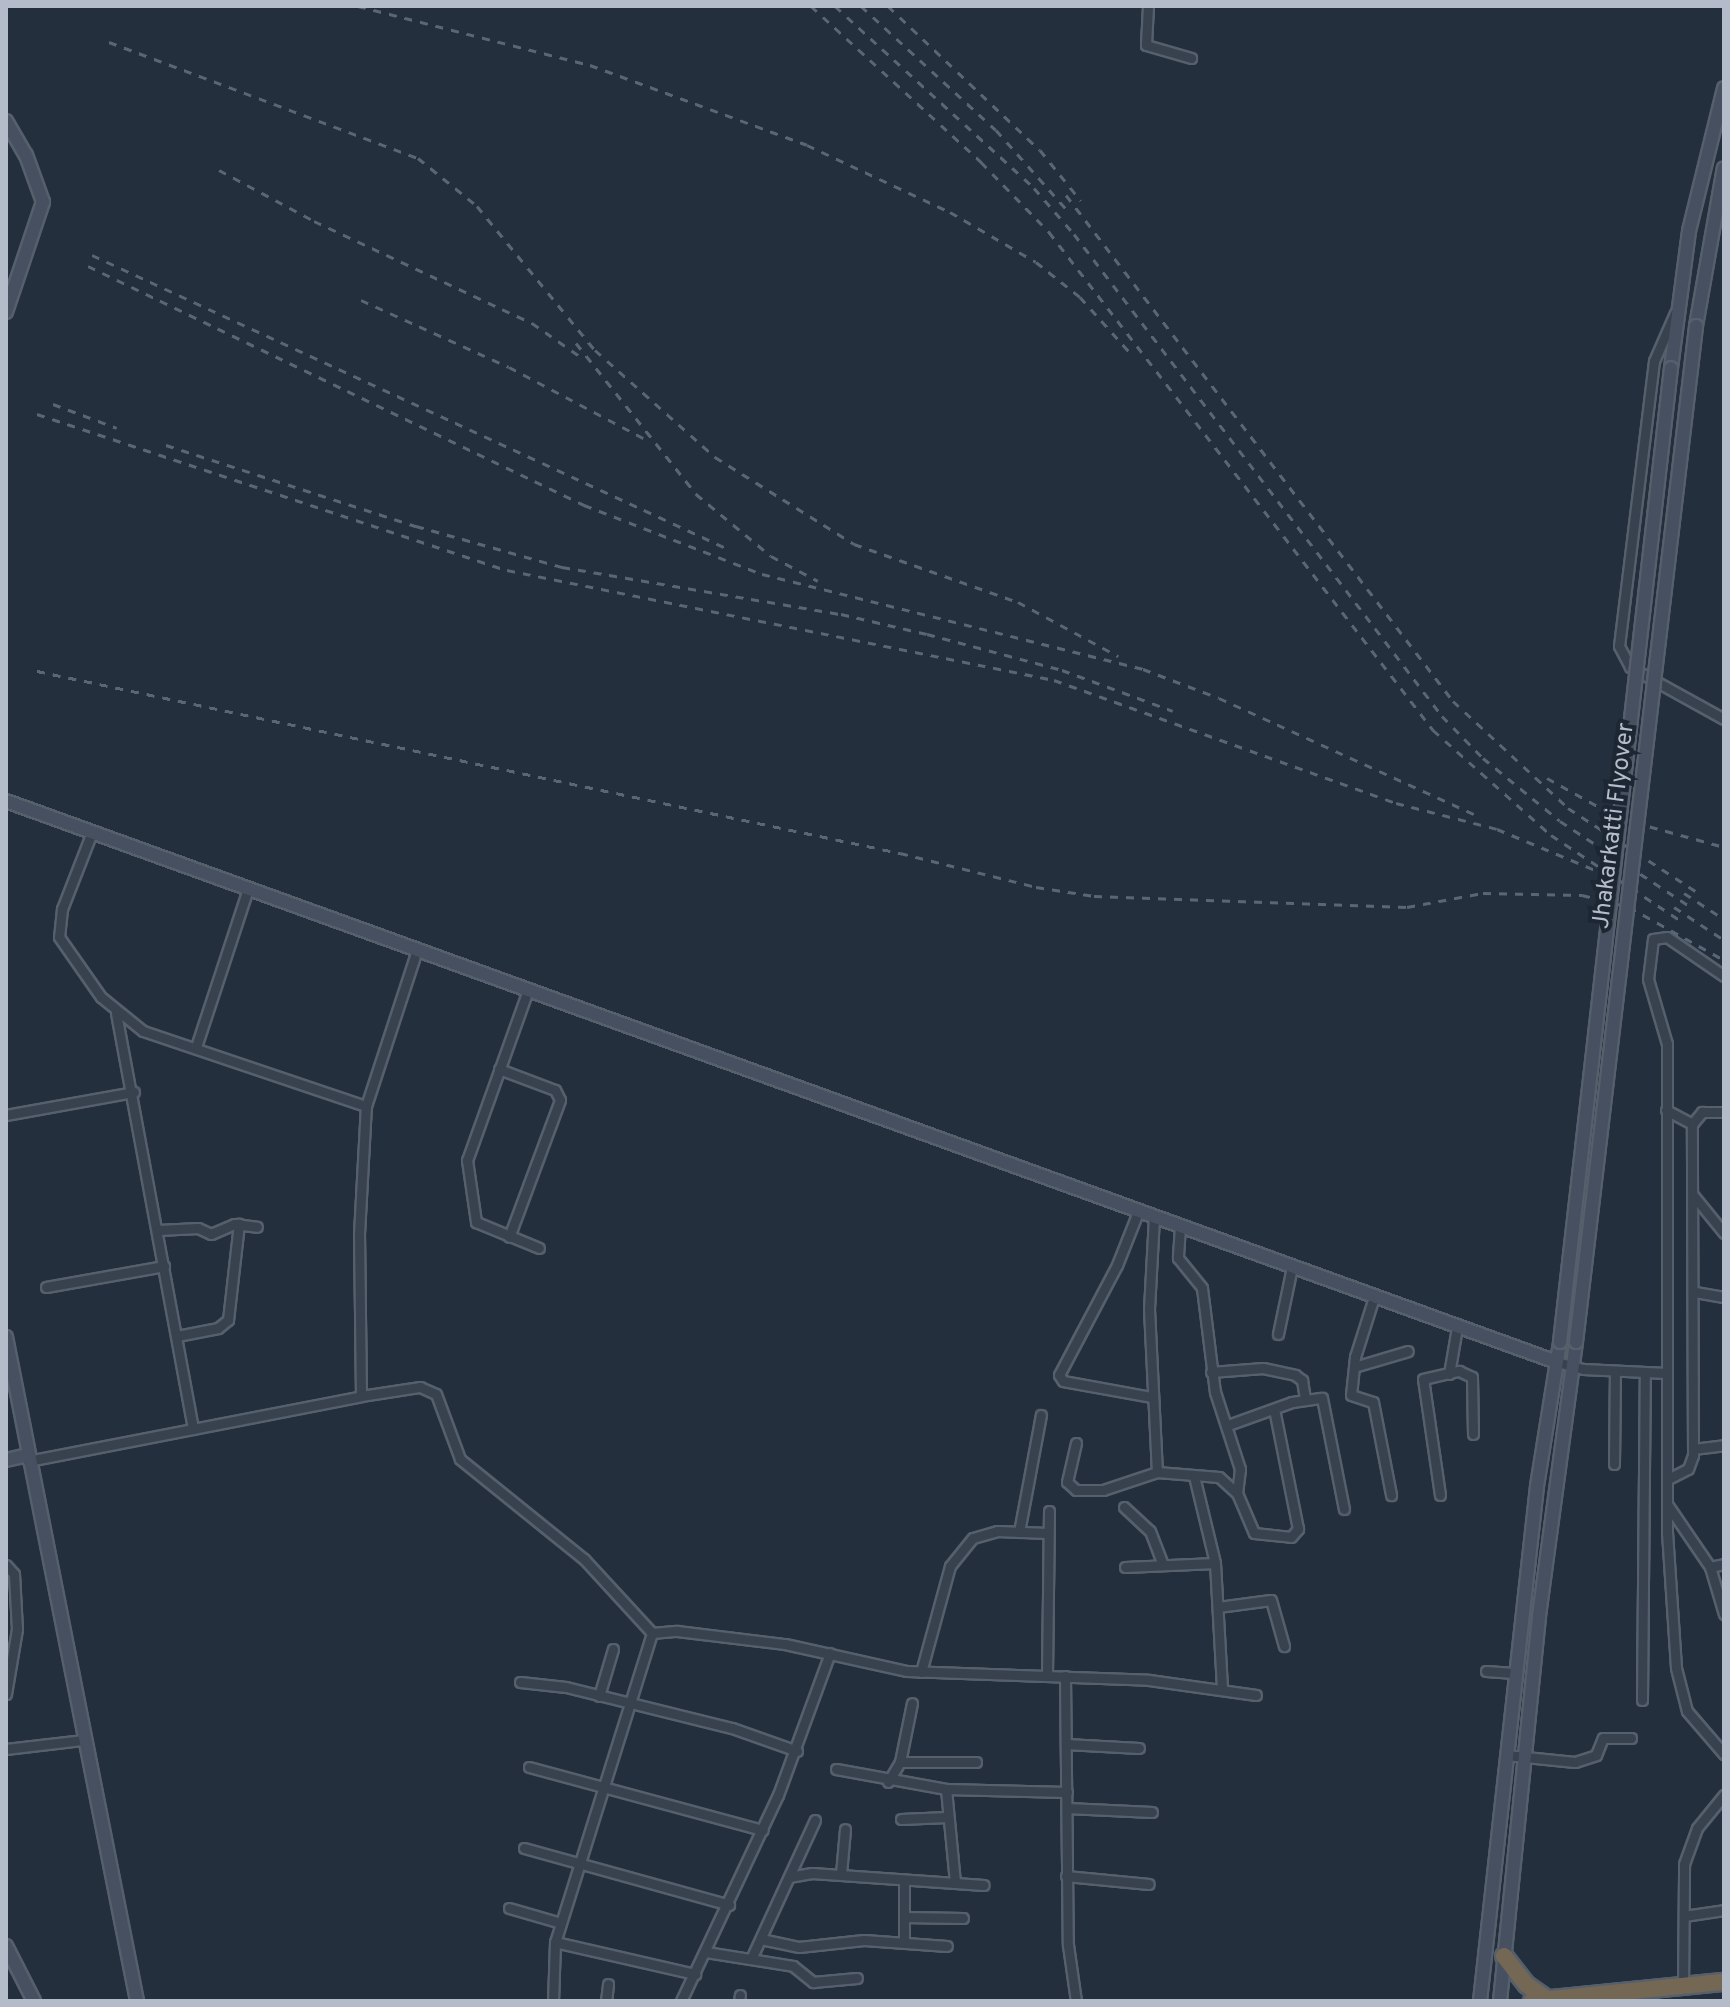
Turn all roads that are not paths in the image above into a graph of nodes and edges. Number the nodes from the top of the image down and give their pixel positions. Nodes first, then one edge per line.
1 (1148, 6) edge
2 (1191, 58) dead end
3 (1724, 88) edge
4 (6, 121) edge
5 (1724, 168) edge
6 (1677, 310) junction
7 (6, 312) edge
8 (1724, 719) edge
9 (6, 801) edge
10 (92, 832) junction
11 (248, 889) junction
12 (417, 950) junction
13 (1724, 976) edge
14 (528, 990) junction
15 (116, 1013) junction
16 (196, 1047) junction
17 (499, 1069) junction
18 (134, 1092) junction
19 (366, 1106) junction
20 (1666, 1110) junction
21 (1724, 1112) edge
22 (6, 1115) edge
23 (1692, 1124) junction
24 (1693, 1195) junction
25 (1138, 1212) junction
26 (1154, 1217) junction
27 (239, 1224) junction
28 (257, 1227) dead end
29 (1180, 1227) junction
30 (158, 1230) junction
31 (1724, 1233) edge
32 (509, 1237) junction
33 (539, 1248) dead end
34 (164, 1266) junction
35 (1292, 1267) junction
36 (46, 1287) dead end
37 (1695, 1292) junction
38 (1374, 1297) junction
39 (1724, 1297) edge
40 (1457, 1327) junction
41 (1278, 1334) dead end
42 (177, 1336) junction
43 (6, 1337) edge
44 (1408, 1351) dead end
45 (1557, 1362) junction
46 (1354, 1367) junction
47 (1573, 1367) junction
48 (1615, 1371) junction
49 (1211, 1372) junction
50 (1645, 1372) junction
51 (1667, 1373) junction
52 (1449, 1374) junction
53 (361, 1396) junction
54 (1151, 1397) junction
55 (1305, 1400) junction
56 (1274, 1409) junction
57 (1041, 1415) dead end
58 (1228, 1425) junction
59 (193, 1429) junction
60 (1473, 1434) dead end
61 (1076, 1443) dead end
62 (1724, 1445) edge
63 (1693, 1449) junction
64 (28, 1458) junction
65 (6, 1460) edge
66 (1614, 1464) dead end
67 (1157, 1472) junction
68 (1194, 1476) junction
69 (1668, 1479) junction
70 (1237, 1493) junction
71 (1391, 1495) dead end
72 (1440, 1495) dead end
73 (1667, 1504) junction
74 (1124, 1507) dead end
75 (1344, 1509) dead end
76 (1049, 1511) dead end
77 (1019, 1532) junction
78 (1048, 1533) junction
79 (1215, 1563) junction
80 (1724, 1564) edge
81 (6, 1565) edge
82 (1163, 1565) junction
83 (1125, 1567) dead end
84 (1710, 1567) junction
85 (1218, 1607) junction
86 (1724, 1614) edge
87 (652, 1633) junction
88 (1284, 1646) dead end
89 (613, 1649) dead end
90 (830, 1653) junction
91 (1486, 1671) dead end
92 (921, 1672) junction
93 (1514, 1673) junction
94 (1047, 1675) junction
95 (1065, 1676) junction
96 (520, 1682) dead end
97 (1222, 1689) junction
98 (6, 1694) edge
99 (1256, 1695) dead end
100 (599, 1696) junction
101 (1642, 1700) dead end
102 (912, 1703) dead end
103 (630, 1706) junction
104 (1631, 1738) dead end
105 (83, 1740) junction
106 (1066, 1744) junction
107 (1139, 1748) dead end
108 (6, 1749) edge
109 (797, 1751) junction
110 (1724, 1754) edge
111 (1506, 1755) junction
112 (1526, 1758) junction
113 (900, 1762) junction
114 (976, 1762) dead end
115 (529, 1767) dead end
116 (836, 1769) dead end
117 (888, 1782) junction
118 (603, 1783) junction
119 (946, 1789) junction
120 (1067, 1792) junction
121 (1724, 1795) edge
122 (1067, 1808) junction
123 (1152, 1812) dead end
124 (947, 1817) junction
125 (901, 1819) dead end
126 (815, 1820) dead end
127 (845, 1829) dead end
128 (763, 1830) junction
129 (524, 1848) dead end
130 (577, 1864) junction
131 (841, 1874) junction
132 (1066, 1876) junction
133 (789, 1877) junction
134 (904, 1880) junction
135 (955, 1883) junction
136 (1149, 1884) dead end
137 (984, 1885) dead end
138 (729, 1905) junction
139 (509, 1908) dead end
140 (1724, 1910) edge
141 (1684, 1916) junction
142 (904, 1917) junction
143 (963, 1918) dead end
144 (561, 1923) junction
145 (761, 1939) junction
146 (555, 1942) junction
147 (904, 1942) junction
148 (6, 1946) edge
149 (947, 1946) dead end
150 (706, 1952) junction
151 (1504, 1956) junction
152 (751, 1959) junction
153 (695, 1974) junction
154 (857, 1978) dead end
155 (1724, 1982) edge
156 (608, 1984) dead end
157 (1683, 1989) junction
158 (1647, 1997) edge
159 (1540, 2000) edge
160 (34, 2001) edge
161 (137, 2001) edge
162 (553, 2001) edge
163 (606, 2001) edge
164 (681, 2001) edge
165 (1076, 2001) edge
166 (1480, 2001) edge
167 (1500, 2001) edge

1 - 2 street
3 - 6 main road, Jhakarkatti Flyover
4 - 7 main road
5 - 47 main road, Jhakarkatti Flyover, bridge
6 - 8 street
6 - 45 main road, Jhakarkatti Flyover, bridge
9 - 10 main road
10 - 11 main road
10 - 15 street
11 - 12 main road
11 - 16 street
12 - 14 main road
12 - 19 street
13 - 20 street
14 - 17 street
14 - 25 main road
15 - 16 street
15 - 18 street
16 - 19 street
17 - 32 street
17 - 32 street
18 - 22 street
18 - 30 street
19 - 53 street
20 - 23 street
20 - 51 street
21 - 23 street
23 - 24 street
24 - 31 street
24 - 37 street
25 - 26 main road
25 - 54 street
26 - 29 main road
26 - 54 street
27 - 28 street
27 - 30 street
27 - 42 street
29 - 35 main road
29 - 49 street
30 - 34 street
32 - 33 street
34 - 36 street
34 - 42 street
35 - 38 main road
35 - 41 street
37 - 39 street
37 - 63 street
38 - 40 main road
38 - 46 street
40 - 45 main road
40 - 52 street
42 - 59 street
43 - 64 main road
44 - 46 street
45 - 47 street
45 - 93 main road, Jhakarkatti Flyover
46 - 71 street
47 - 48 street
47 - 112 main road, Jhakarkatti Flyover
48 - 50 street
48 - 66 street
49 - 55 street
49 - 58 street
50 - 51 street
50 - 101 street
51 - 69 street
52 - 60 street
52 - 72 street
53 - 59 street
53 - 87 street
54 - 67 street
55 - 56 street
55 - 75 street
56 - 58 street
56 - 70 street
57 - 77 street
58 - 70 street
59 - 64 street
61 - 67 street
62 - 63 street
63 - 69 street
64 - 65 main road
64 - 105 main road
67 - 68 street
68 - 70 street
68 - 79 street
69 - 73 street
73 - 84 street
73 - 110 street
74 - 82 street
76 - 78 street
77 - 78 street
77 - 92 street
78 - 94 street
79 - 82 street
79 - 85 street
80 - 84 street
81 - 98 street
82 - 83 street
84 - 86 street
85 - 88 street
85 - 97 street
87 - 90 street
87 - 103 street
89 - 100 street
90 - 92 street
90 - 109 street
91 - 93 street
92 - 94 street
93 - 111 main road, Jhakarkatti Flyover
94 - 95 street
95 - 97 street
95 - 106 street
96 - 100 street
97 - 99 street
100 - 103 street
102 - 113 street
103 - 109 street
103 - 118 street
104 - 112 street
105 - 108 street
105 - 161 main road
106 - 107 street
106 - 120 street
109 - 128 street
111 - 112 street
111 - 166 main road, Jhakarkatti Flyover
112 - 151 main road, Jhakarkatti Flyover
113 - 114 street
113 - 117 street
115 - 118 street
116 - 117 street
117 - 119 street
118 - 128 street
118 - 130 street
119 - 120 street
119 - 124 street
120 - 122 street
121 - 141 street
122 - 123 street
122 - 132 street
124 - 125 street
124 - 135 street
126 - 133 street
127 - 131 street
128 - 138 street
129 - 130 street
130 - 138 street
130 - 144 street
131 - 133 street
131 - 134 street
132 - 136 street
132 - 165 street
133 - 145 street
134 - 135 street
134 - 142 street
135 - 137 street
138 - 150 street
139 - 144 street
140 - 141 street
141 - 157 street
142 - 143 street
142 - 147 street
144 - 146 street
145 - 147 street
145 - 152 street
146 - 153 street
146 - 162 street
147 - 149 street
148 - 160 main road
150 - 152 street
150 - 153 street
151 - 159 highway
151 - 167 main road, Jhakarkatti Flyover
152 - 154 street
153 - 164 street
155 - 157 highway
156 - 163 street
157 - 158 highway
158 - 159 highway

